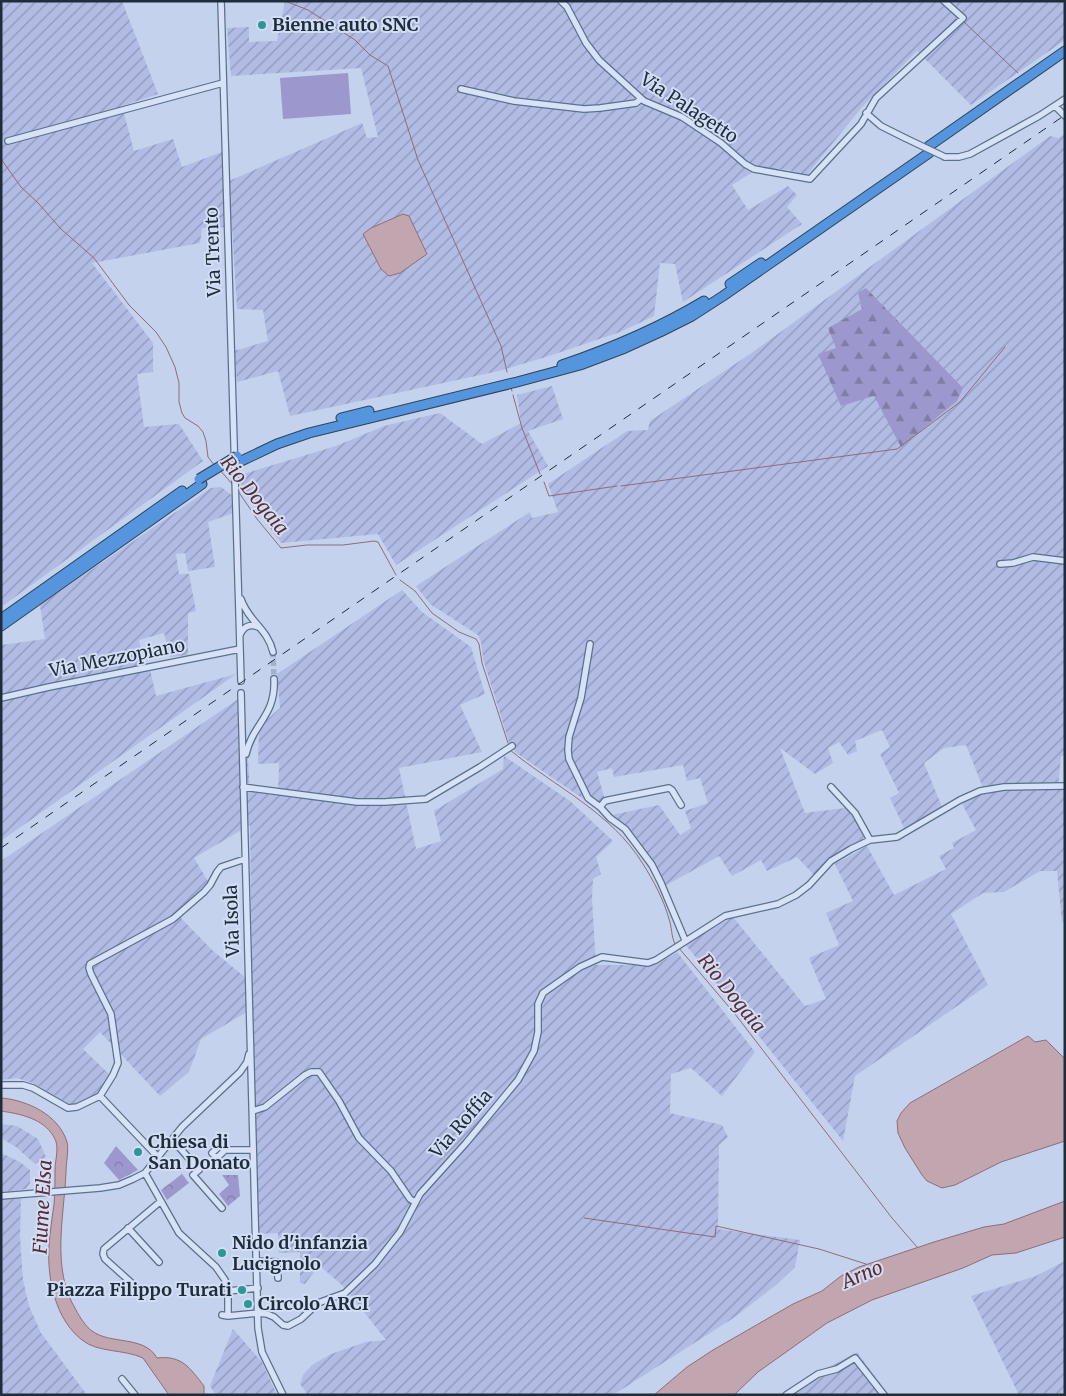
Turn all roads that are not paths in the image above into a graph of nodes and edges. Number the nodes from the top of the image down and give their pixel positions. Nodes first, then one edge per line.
1 (221, 1) edge
2 (561, 1) edge
3 (944, 1) edge
4 (1065, 51) edge
5 (1065, 57) edge
6 (223, 83) junction
7 (461, 89) dead end
8 (641, 99) junction
9 (1065, 99) edge
10 (1055, 106) junction
11 (866, 113) junction
12 (1065, 116) edge
13 (8, 141) dead end
14 (929, 150) junction
15 (200, 482) junction
16 (1065, 561) edge
17 (1000, 564) dead end
18 (238, 588) junction
19 (250, 618) junction
20 (1, 619) edge
21 (1, 626) edge
22 (242, 626) junction
23 (260, 628) junction
24 (590, 644) dead end
25 (240, 649) junction
26 (272, 652) tunnel mouth
27 (274, 679) tunnel mouth
28 (241, 682) dead end
29 (241, 692) dead end
30 (1, 698) edge
31 (261, 722) junction
32 (245, 730) junction
33 (252, 736) junction
34 (512, 746) dead end
35 (244, 766) junction
36 (1065, 786) edge
37 (243, 787) junction
38 (831, 787) dead end
39 (681, 805) dead end
40 (600, 807) junction
41 (870, 840) junction
42 (245, 859) junction
43 (682, 942) junction
44 (250, 1044) junction
45 (241, 1070) junction
46 (252, 1074) junction
47 (251, 1082) junction
48 (1, 1084) edge
49 (100, 1096) junction
50 (253, 1111) junction
51 (172, 1140) junction
52 (225, 1150) dead end
53 (253, 1150) junction
54 (158, 1157) junction
55 (145, 1173) junction
56 (1, 1196) edge
57 (161, 1201) junction
58 (415, 1202) junction
59 (222, 1208) dead end
60 (128, 1228) junction
61 (159, 1262) dead end
62 (258, 1262) junction
63 (278, 1278) dead end
64 (135, 1286) dead end
65 (258, 1288) junction
66 (228, 1290) junction
67 (258, 1313) junction
68 (122, 1378) dead end
69 (135, 1395) edge
70 (283, 1395) edge
71 (786, 1395) edge
72 (884, 1395) edge

1 - 6 street, Via Trento
2 - 8 street, Via Palagetto
3 - 11 street, Via Palagetto
4 - 14 highway
5 - 14 highway
6 - 13 street
6 - 18 street, Via Trento
7 - 8 street
8 - 11 street, Via Palagetto
9 - 10 street
10 - 11 street, bridge
10 - 12 street
14 - 15 highway, bridge
15 - 20 highway
15 - 21 highway
16 - 17 street
18 - 19 street
18 - 22 street
19 - 22 street
19 - 23 street
22 - 23 street
22 - 25 street
23 - 26 street
24 - 40 street
25 - 28 street
25 - 30 street, Via Mezzopiano
27 - 31 street, Via Isola
29 - 32 street, Via Isola
31 - 32 street
31 - 33 street, Via Isola
32 - 33 street
32 - 35 street, Via Isola
33 - 35 street, Via Isola
34 - 37 street
35 - 37 street, Via Isola
36 - 41 street
37 - 42 street, Via Isola
38 - 41 street
39 - 40 street
40 - 43 street
41 - 43 street, Via Roffia
42 - 44 street, Via Isola
42 - 49 street
43 - 58 street, Via Roffia
44 - 45 street
44 - 46 street, Via Isola
45 - 46 street
45 - 47 street
45 - 51 street
46 - 47 street, Via Isola
47 - 50 street, Via Isola
48 - 49 street
49 - 54 street
50 - 53 street, Via Isola
50 - 58 street
51 - 54 street
51 - 59 street
52 - 53 street
53 - 62 street, Via Isola
54 - 55 street
55 - 56 street
55 - 57 street
57 - 60 street
57 - 66 street
58 - 67 street, Via Roffia
60 - 61 street
60 - 64 street
62 - 63 street
62 - 65 street, Via Isola
65 - 66 street
65 - 67 street, Via Isola
66 - 67 street
67 - 70 street, Via Isola
68 - 69 street
71 - 72 street

